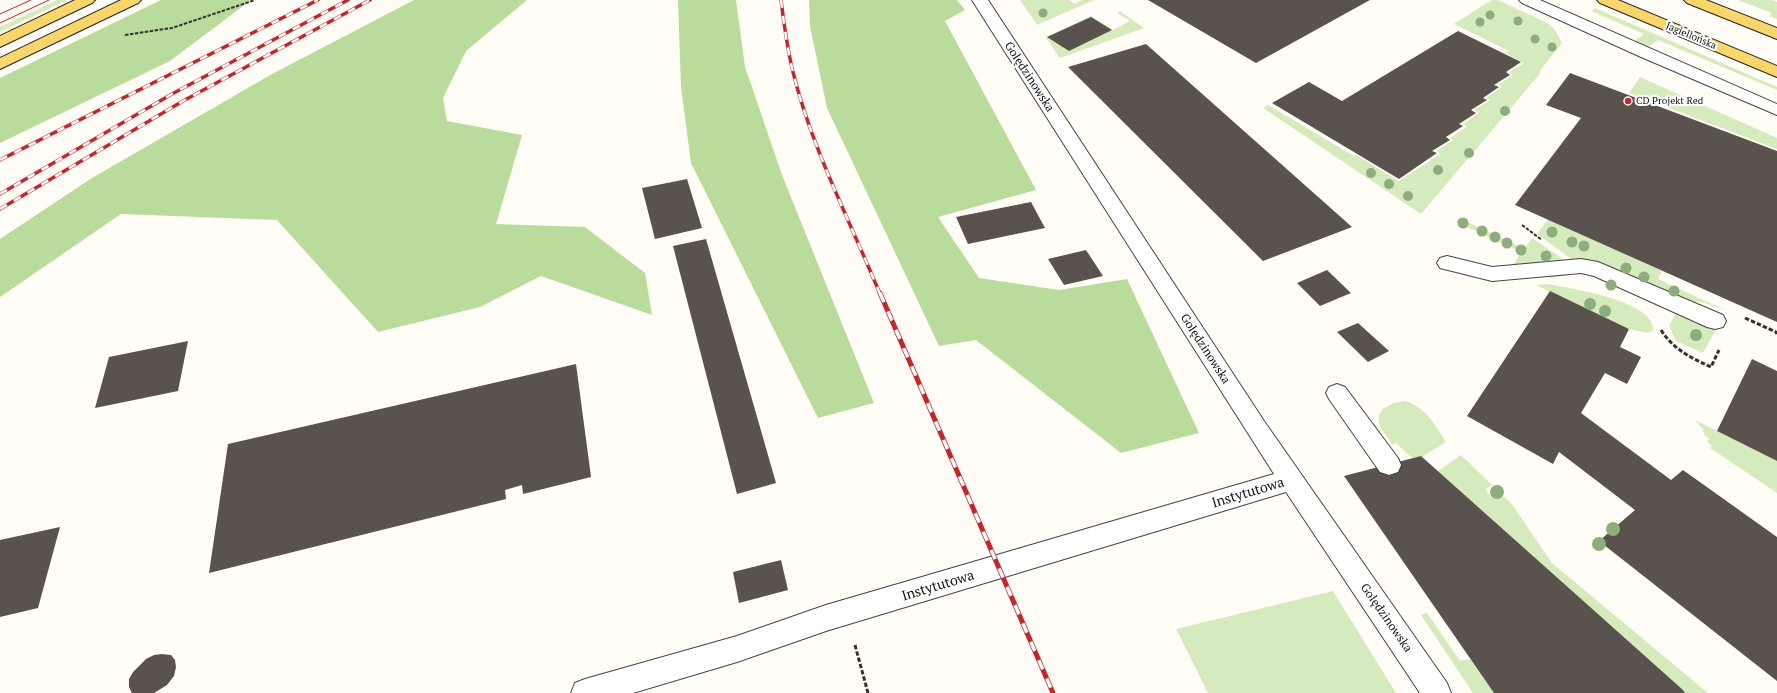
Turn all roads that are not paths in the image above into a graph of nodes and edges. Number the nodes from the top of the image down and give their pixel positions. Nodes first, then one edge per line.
1 (87, 0) edge
2 (133, 0) edge
3 (980, 0) edge
4 (1527, 0) edge
5 (1605, 0) edge
6 (1692, 0) edge
7 (1777, 34) edge
8 (0, 42) edge
9 (0, 64) edge
10 (1777, 72) edge
11 (1777, 110) edge
12 (1448, 263) dead end
13 (1715, 321) dead end
14 (1337, 393) dead end
15 (1389, 464) dead end
16 (1291, 480) junction
17 (1434, 688) edge
18 (585, 693) edge

1 - 8 main road
2 - 9 main road
3 - 16 street, Golędzinowska
4 - 11 street
5 - 10 main road, Jagiellońska
6 - 7 main road
12 - 13 street
14 - 15 street
16 - 17 street, Golędzinowska
16 - 18 street, Instytutowa

